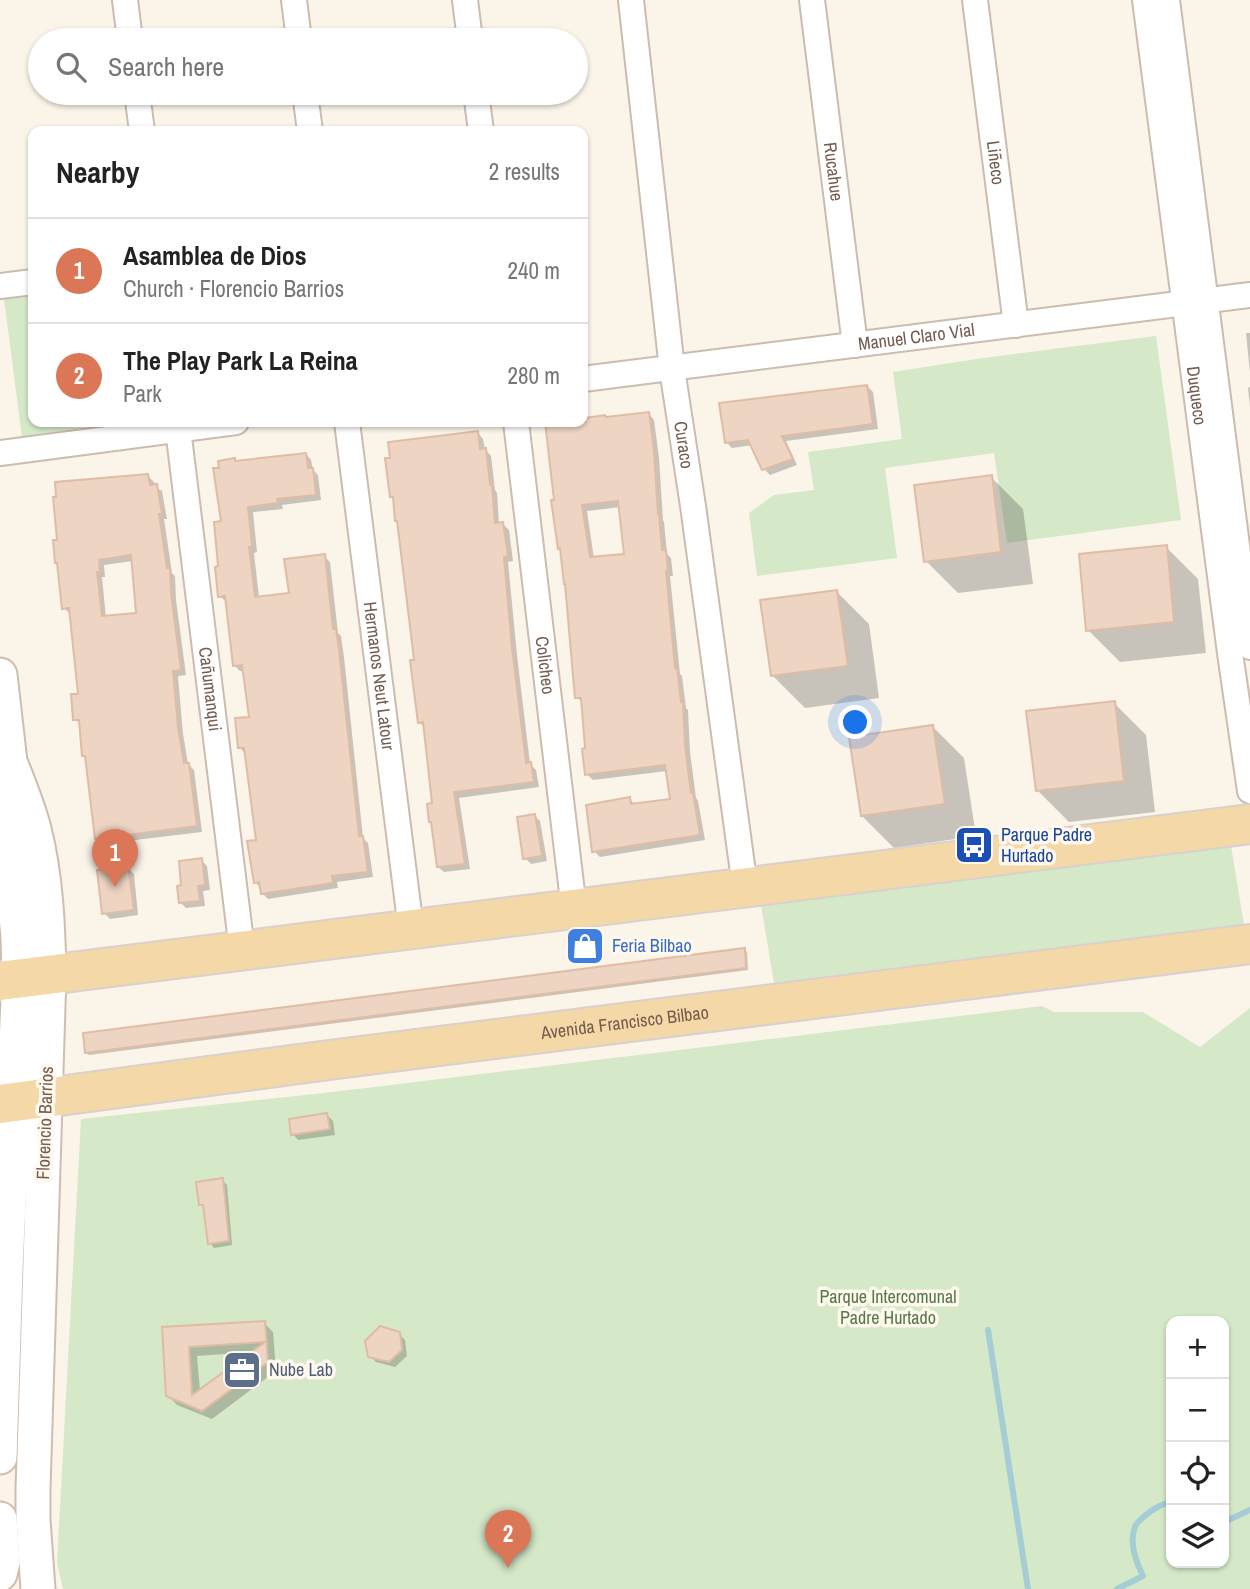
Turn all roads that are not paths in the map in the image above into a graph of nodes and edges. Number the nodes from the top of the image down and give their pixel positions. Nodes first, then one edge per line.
1 (125, 0) edge
2 (294, 0) edge
3 (465, 0) edge
4 (631, 0) edge
5 (812, 0) edge
6 (975, 0) edge
7 (1145, 0) edge
8 (1167, 0) edge
9 (128, 28) edge
10 (298, 28) edge
11 (468, 28) edge
12 (139, 105) edge
13 (307, 105) edge
14 (478, 105) edge
15 (141, 126) edge
16 (309, 126) edge
17 (480, 126) edge
18 (28, 283) edge
19 (0, 286) edge
20 (1250, 295) edge
21 (1195, 302) junction
22 (1016, 325) junction
23 (855, 345) junction
24 (672, 369) junction
25 (588, 378) edge
26 (195, 427) edge
27 (348, 427) edge
28 (517, 427) edge
29 (178, 429) junction
30 (0, 453) edge
31 (1250, 648) edge
32 (0, 675) edge
33 (1250, 791) edge
34 (1250, 824) edge
35 (745, 887) junction
36 (574, 909) junction
37 (411, 929) junction
38 (1250, 944) edge
39 (242, 950) junction
40 (23, 978) edge
41 (19, 1101) edge
42 (3, 1270) edge
43 (1, 1393) edge
44 (0, 1457) edge
45 (0, 1519) edge
46 (3, 1575) edge
47 (38, 1589) edge

1 - 9 street
2 - 10 street
3 - 11 street
4 - 24 street, Curaco
5 - 23 street, Rucahue
6 - 22 street, Liñeco
7 - 21 street, Duqueco
8 - 21 street, Duqueco
12 - 15 street
13 - 16 street
14 - 17 street
18 - 19 street
20 - 21 street, Manuel Claro Vial
21 - 22 street, Manuel Claro Vial
21 - 31 street, Duqueco
21 - 33 street, Duqueco
22 - 23 street, Manuel Claro Vial
23 - 24 street, Manuel Claro Vial
24 - 25 street, Manuel Claro Vial
24 - 35 street, Curaco
26 - 29 street
27 - 37 street, Hermanos Neut Latour
28 - 36 street, Colicheo
29 - 30 street
29 - 39 street, Cañumanqui
32 - 40 main road, Florencio Barrios
34 - 35 main road
35 - 36 main road
36 - 37 main road
37 - 39 main road
38 - 41 main road, Avenida Francisco Bilbao
39 - 40 main road
40 - 41 main road, Florencio Barrios
41 - 42 main road, Florencio Barrios
41 - 47 main road, Florencio Barrios
42 - 43 main road, Florencio Barrios
43 - 44 main road, Florencio Barrios
45 - 46 main road

